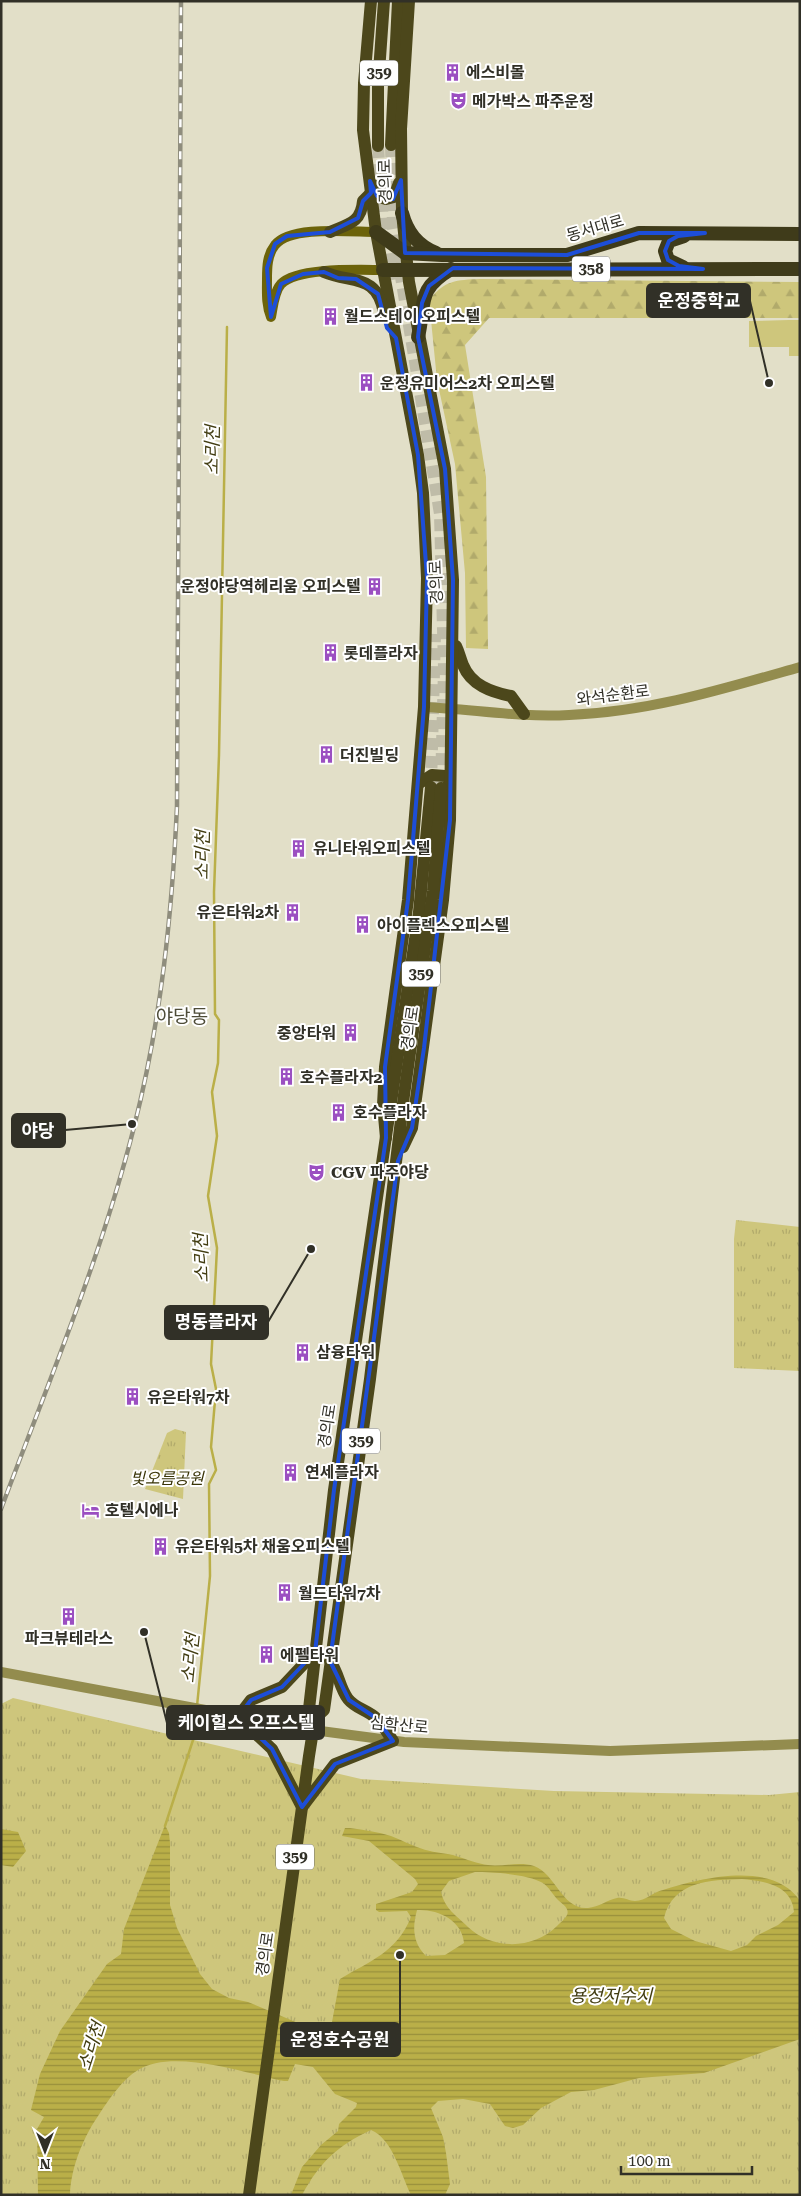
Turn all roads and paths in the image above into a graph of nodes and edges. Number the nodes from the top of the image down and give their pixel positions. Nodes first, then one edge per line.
1 (371, 1) edge
2 (384, 1) edge
3 (398, 1) edge
4 (409, 1) edge
5 (401, 180) junction
6 (371, 187) junction
7 (402, 213) junction
8 (330, 232) junction
9 (376, 232) junction
10 (705, 233) junction
11 (800, 234) edge
12 (405, 253) junction
13 (442, 255) junction
14 (453, 268) junction
15 (407, 269) junction
16 (703, 269) junction
17 (800, 269) edge
18 (382, 270) junction
19 (324, 272) junction
20 (418, 337) junction
21 (396, 338) junction
22 (453, 640) junction
23 (800, 667) edge
24 (424, 707) junction
25 (453, 708) junction
26 (524, 714) junction
27 (435, 785) junction
28 (315, 1652) junction
29 (330, 1661) junction
30 (1, 1672) edge
31 (238, 1717) junction
32 (314, 1724) junction
33 (393, 1741) junction
34 (800, 1744) edge
35 (302, 1807) junction
36 (254, 2160) junction
37 (240, 2195) edge
38 (249, 2195) edge
39 (256, 2195) edge

1 - 6 main road, 경의로
2 - 3 main road, 경의로 / 359
4 - 5 main road, 경의로
5 - 6 main road
5 - 7 main road, 경의로
6 - 8 main road
6 - 9 main road, 경의로
7 - 12 main road, 경의로
7 - 13 highway
8 - 9 main road
8 - 19 main road
9 - 12 highway
9 - 18 main road, 경의로
10 - 11 highway, 동서대로 / 358
10 - 13 highway, 동서대로 / 358
10 - 16 highway
12 - 13 highway, 동서대로 / 358
12 - 15 main road, 경의로
14 - 15 highway, 동서대로 / 358
14 - 16 highway, 동서대로 / 358
14 - 20 highway
15 - 18 highway, 동서대로 / 358
15 - 20 main road, 경의로
16 - 17 highway, 동서대로 / 358
18 - 19 main road
18 - 21 main road, 경의로
19 - 21 main road
20 - 22 main road, 경의로
21 - 24 main road, 경의로
22 - 25 main road, 경의로
22 - 26 main road
23 - 26 street, 와석순환로
24 - 25 street, 와석순환로
24 - 27 main road, 경의로
25 - 26 street, 와석순환로
25 - 27 main road, 경의로
27 - 28 main road, 경의로 / 359
27 - 29 main road, 경의로 / 359
28 - 31 main road
28 - 32 main road, 경의로 / 359
29 - 32 main road, 경의로 / 359
29 - 33 main road
30 - 31 street, 심학산로
31 - 32 street, 심학산로
31 - 35 main road
32 - 33 street, 심학산로
32 - 35 main road, 경의로 / 359
33 - 34 street, 심학산로
33 - 35 main road
35 - 36 main road, 경의로 / 359
36 - 37 main road
36 - 38 main road, 경의로 / 359
36 - 39 main road

